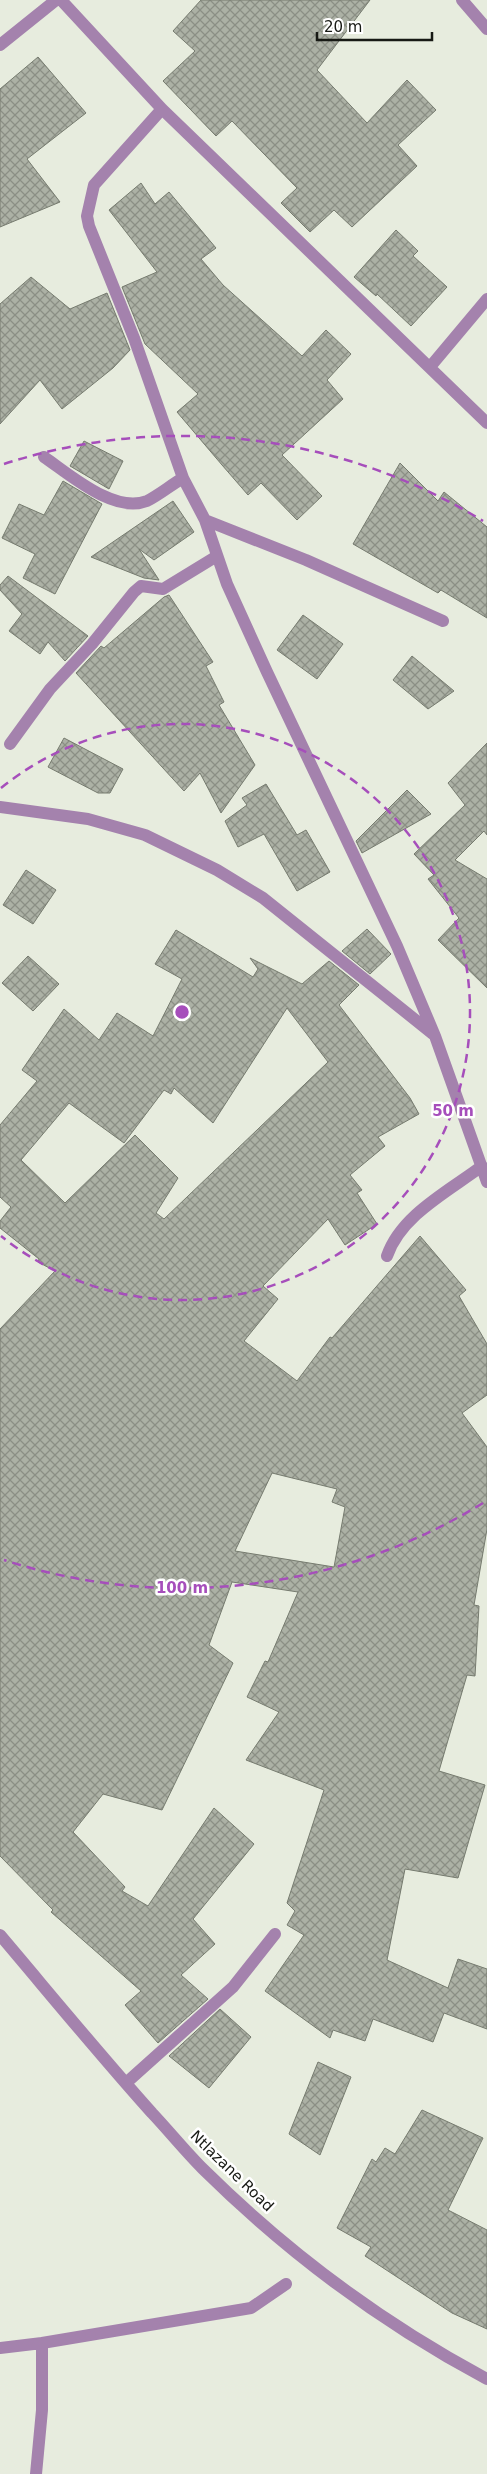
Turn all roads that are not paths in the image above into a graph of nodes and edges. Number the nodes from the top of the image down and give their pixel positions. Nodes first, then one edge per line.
1 (56, 0) edge
2 (61, 0) edge
3 (462, 0) edge
4 (487, 29) edge
5 (0, 45) edge
6 (162, 109) junction
7 (487, 299) edge
8 (430, 367) junction
9 (487, 422) edge
10 (44, 457) dead end
11 (182, 478) junction
12 (205, 520) junction
13 (217, 556) junction
14 (443, 621) dead end
15 (10, 744) dead end
16 (0, 807) edge
17 (435, 1036) junction
18 (482, 1166) junction
19 (487, 1182) edge
20 (387, 1256) dead end
21 (275, 1934) dead end
22 (0, 1935) edge
23 (126, 2083) junction
24 (286, 2284) dead end
25 (42, 2343) junction
26 (0, 2348) edge
27 (487, 2379) edge
28 (36, 2474) edge

1 - 5 street
2 - 6 street
3 - 4 street
6 - 8 street
6 - 11 street
7 - 8 street
8 - 9 street
10 - 11 street
11 - 12 street
12 - 13 street
12 - 14 street
13 - 15 street
13 - 17 street
16 - 17 street
17 - 18 street
18 - 19 street
18 - 20 street
21 - 23 street
22 - 23 street, Ntlazane Road
23 - 27 street, Ntlazane Road
24 - 25 street
25 - 26 street
25 - 28 street

